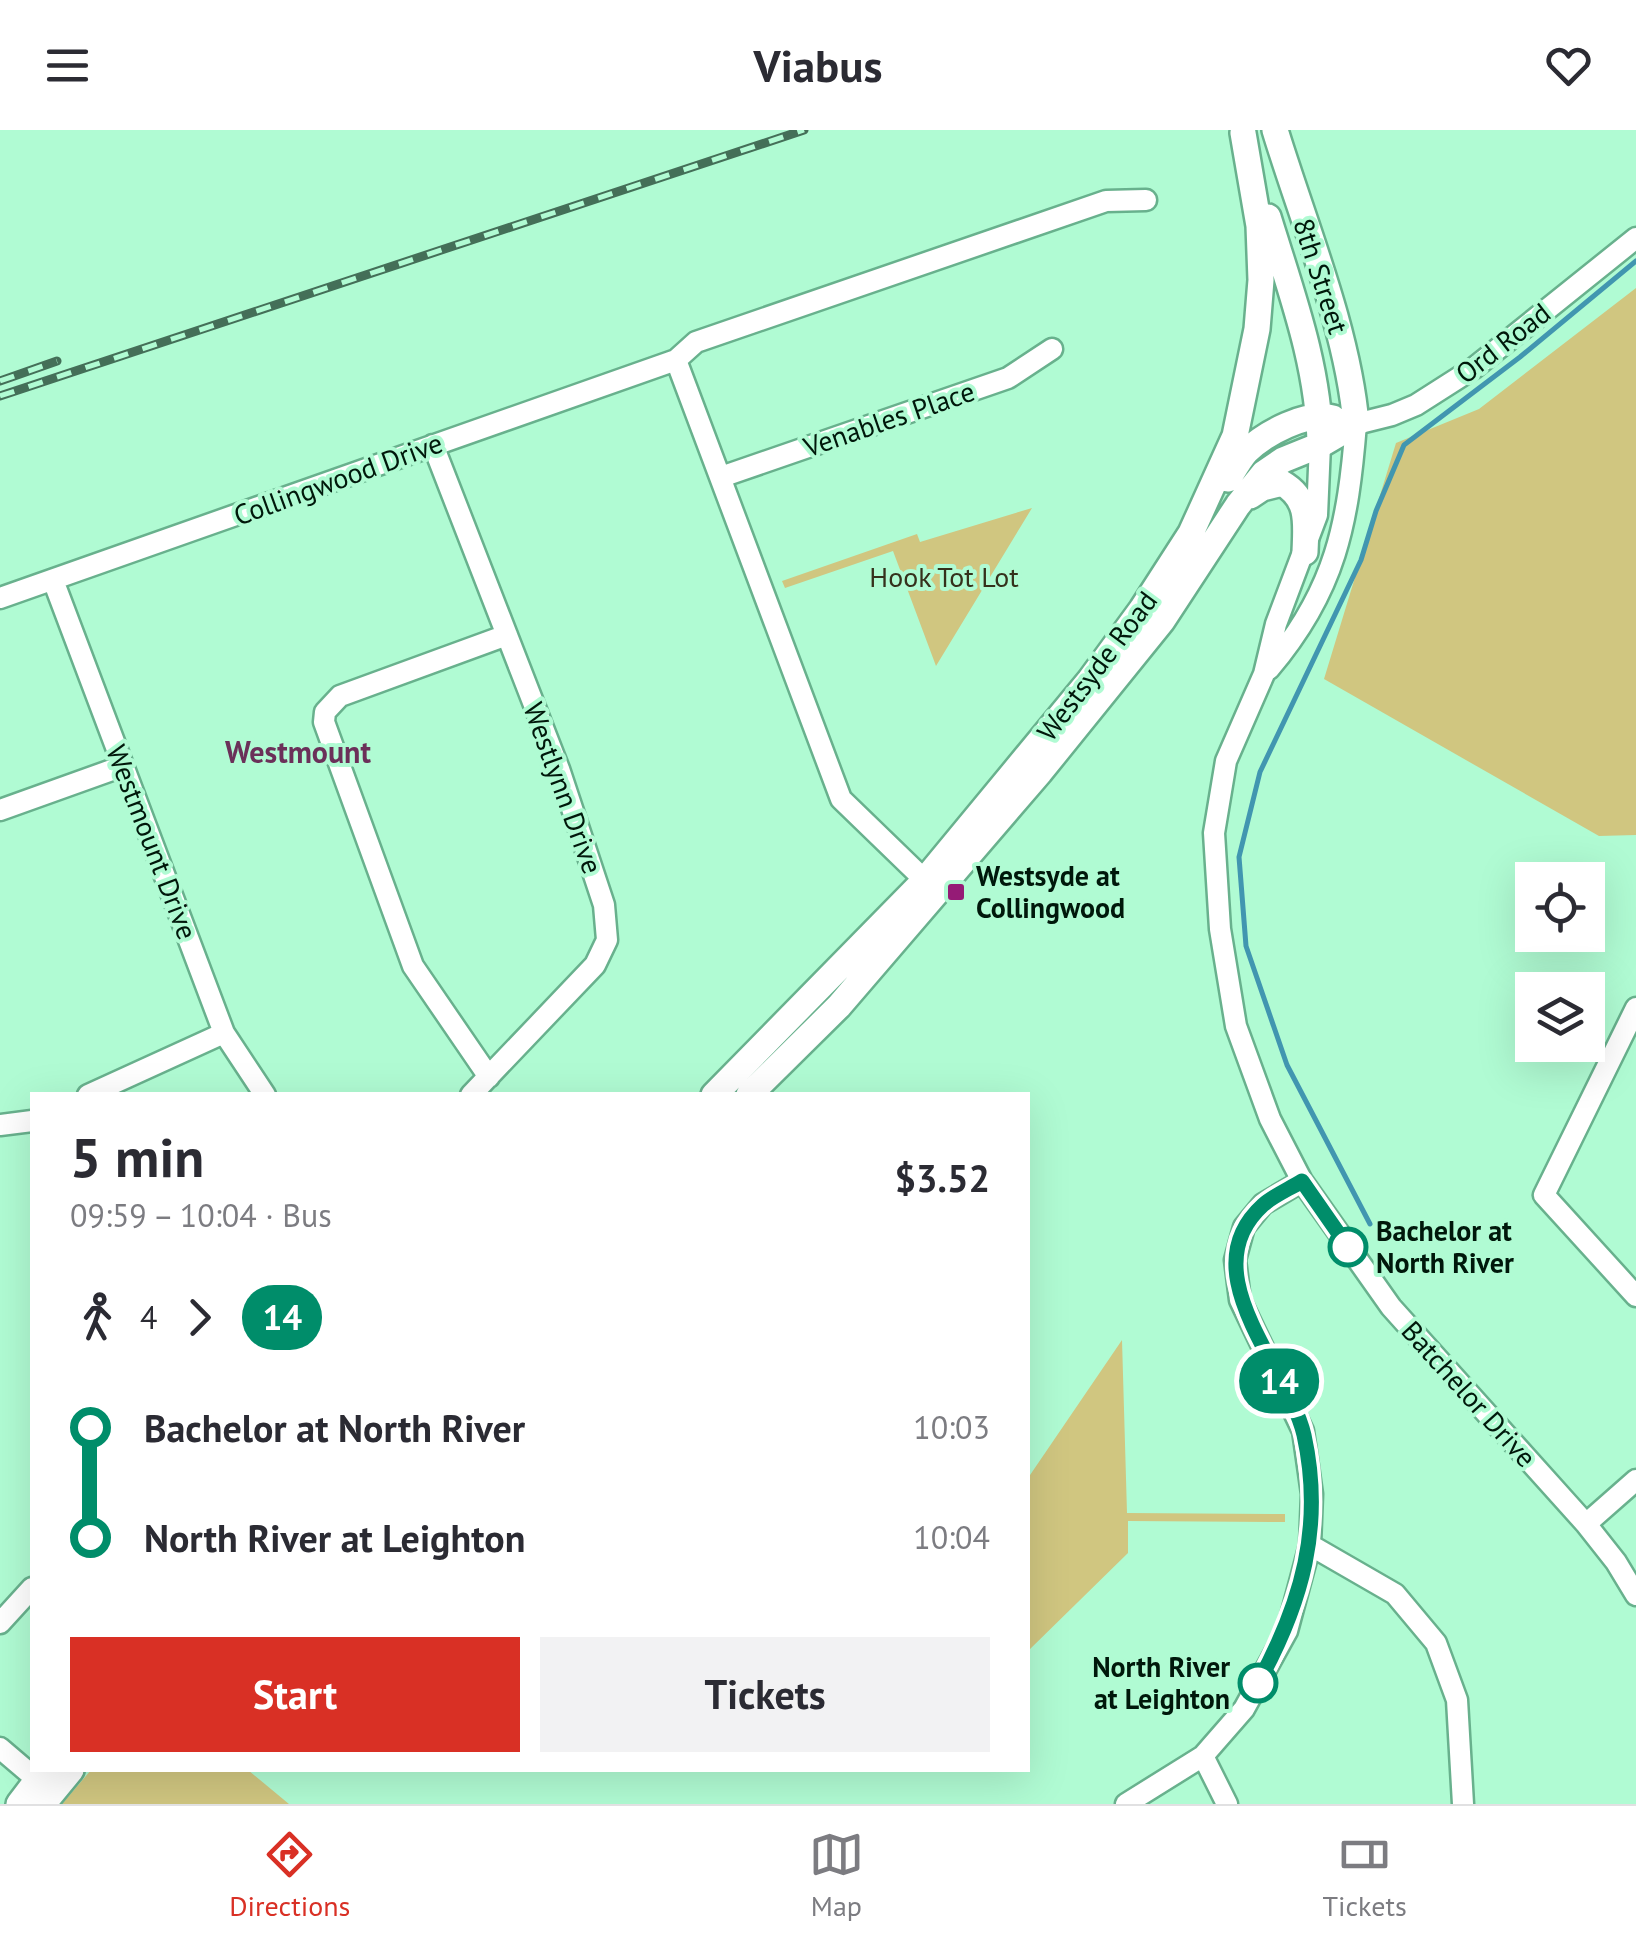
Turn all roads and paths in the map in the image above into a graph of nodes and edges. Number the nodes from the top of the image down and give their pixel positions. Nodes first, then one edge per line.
1 (1274, 130) edge
2 (1242, 132) edge
3 (1146, 200) dead end
4 (1636, 238) edge
5 (1052, 349) dead end
6 (676, 360) junction
7 (1320, 414) junction
8 (1356, 424) junction
9 (1320, 444) junction
10 (433, 445) junction
11 (721, 478) junction
12 (1238, 505) junction
13 (1191, 532) junction
14 (1305, 552) junction
15 (53, 580) junction
16 (0, 598) edge
17 (507, 635) junction
18 (1264, 674) junction
19 (124, 766) junction
20 (0, 810) edge
21 (930, 887) junction
22 (1636, 1008) edge
23 (224, 1033) junction
24 (489, 1077) junction
25 (95, 1092) edge
26 (263, 1092) edge
27 (474, 1092) edge
28 (717, 1092) edge
29 (752, 1092) edge
30 (0, 1124) edge
31 (30, 1126) edge
32 (1302, 1181) junction
33 (1636, 1296) edge
34 (1636, 1480) edge
35 (1586, 1524) junction
36 (1310, 1545) junction
37 (30, 1590) edge
38 (1636, 1595) edge
39 (0, 1622) edge
40 (0, 1748) edge
41 (1203, 1756) junction
42 (68, 1772) edge
43 (44, 1786) edge
44 (19, 1804) edge
45 (1126, 1804) edge
46 (1227, 1804) edge
47 (1463, 1804) edge

1 - 8 main road, 8th Street
2 - 7 main road, 8th Street
2 - 13 main road, Westsyde Road
3 - 6 street, Collingwood Drive
4 - 8 street, Ord Road
5 - 11 street, Venables Place
6 - 10 street, Collingwood Drive
6 - 11 street
7 - 8 main road
7 - 9 main road, Batchelor Drive
7 - 13 main road
8 - 9 main road, Westsyde Road
8 - 18 street, Batchelor Drive
9 - 12 main road, Westsyde Road
9 - 14 street, Batchelor Drive
10 - 15 street, Collingwood Drive
10 - 17 street, Westlynn Drive
11 - 21 street
12 - 14 main road
12 - 21 main road, Westsyde Road
13 - 21 main road, Westsyde Road
14 - 18 street, Batchelor Drive
15 - 16 street, Collingwood Drive
15 - 19 street, Westmount Drive
17 - 24 street, Westlynn Drive
17 - 24 street
18 - 32 street, Batchelor Drive
19 - 20 street
19 - 23 street, Westmount Drive
21 - 28 main road, Westsyde Road
21 - 29 main road, Westsyde Road
22 - 33 street
23 - 25 street
23 - 26 street, Westmount Drive
24 - 27 street, Westlynn Drive
30 - 31 street
32 - 35 street, Batchelor Drive
32 - 36 street
34 - 35 street
35 - 38 street, Batchelor Drive
36 - 41 street
36 - 47 street
37 - 39 street
40 - 43 street
41 - 45 street
41 - 46 street
42 - 43 main road
43 - 44 main road

